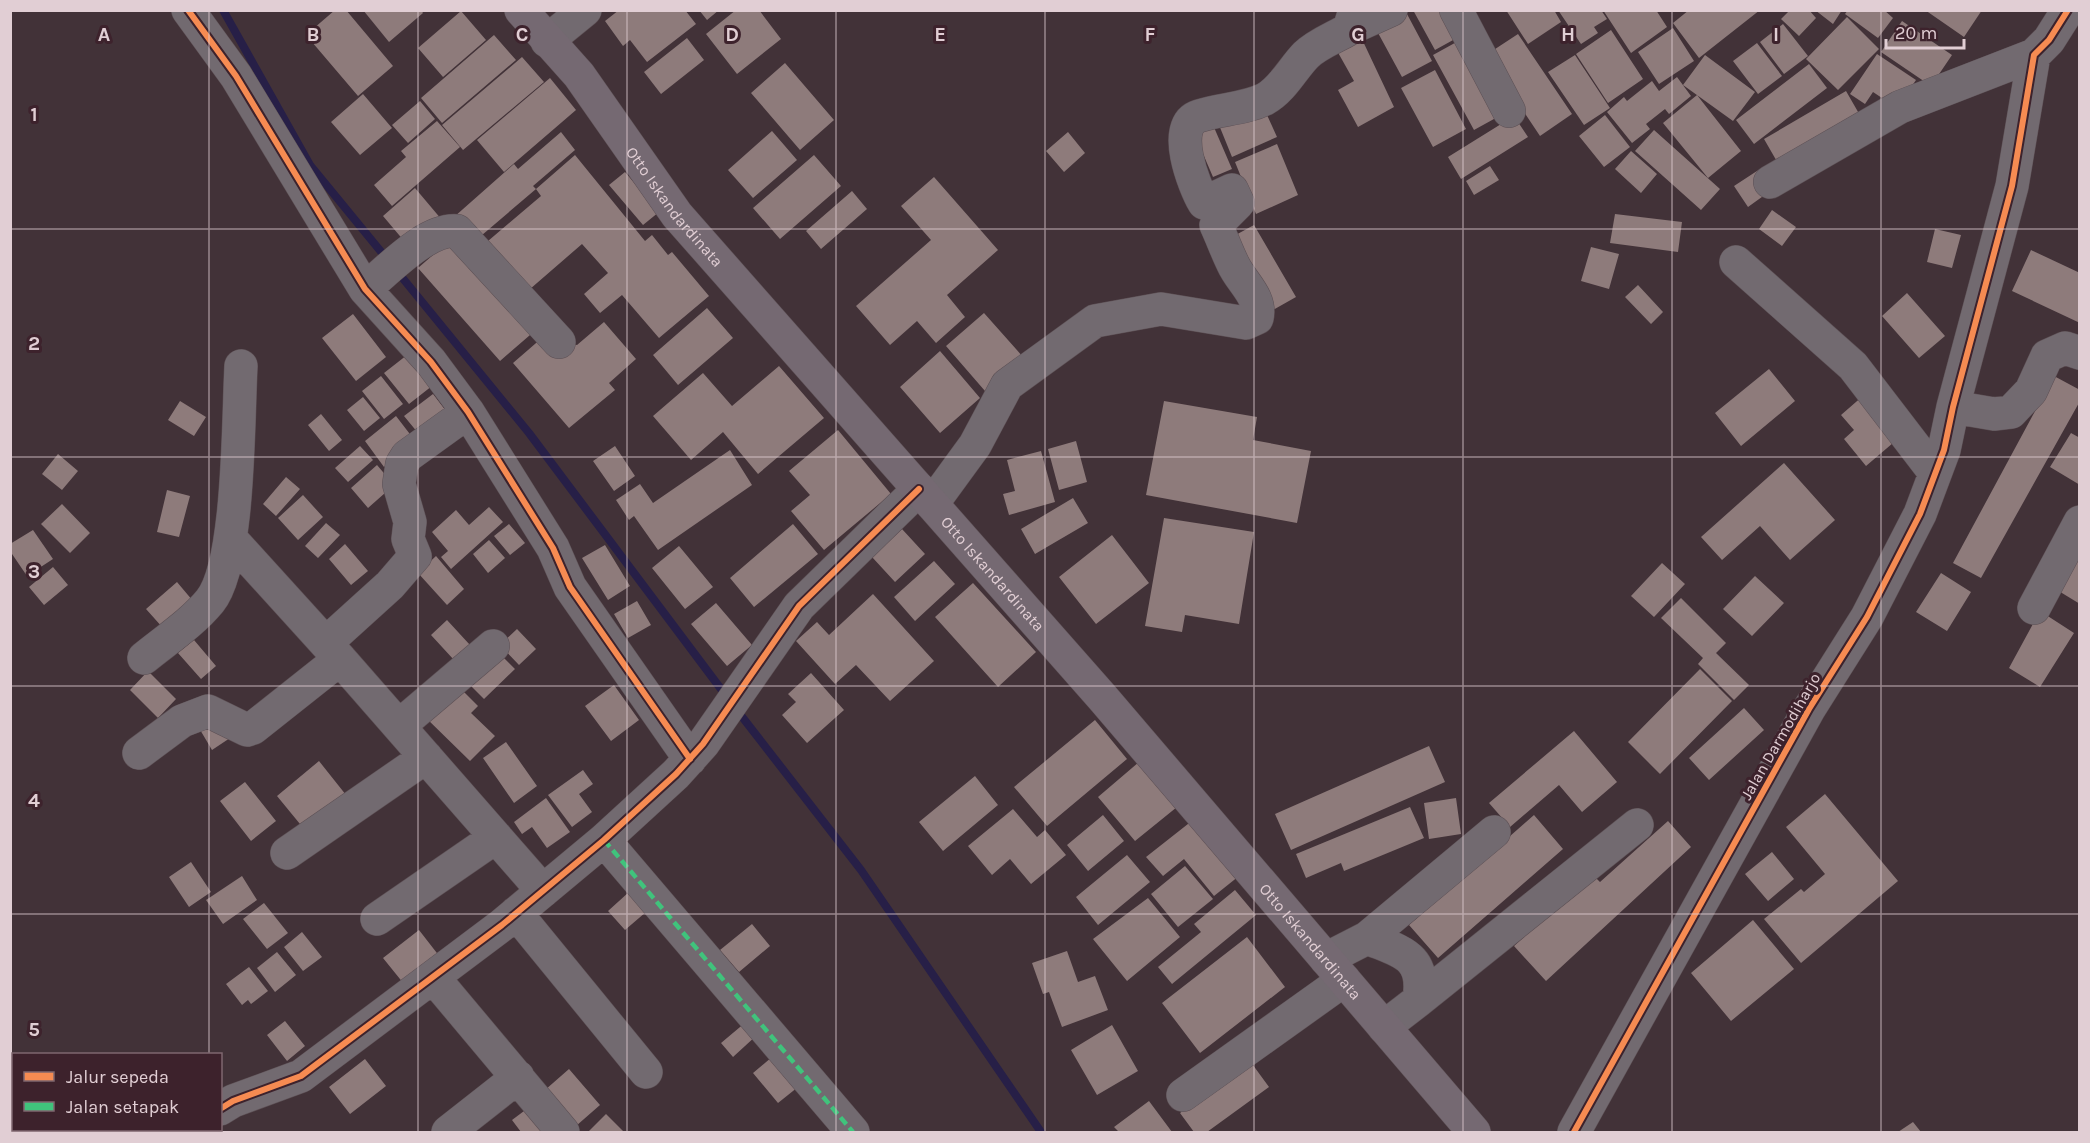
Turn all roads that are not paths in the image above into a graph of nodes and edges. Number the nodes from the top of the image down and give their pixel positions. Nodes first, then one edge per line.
1 (188, 10) edge
2 (521, 10) edge
3 (585, 10) edge
4 (1391, 10) edge
5 (1456, 10) edge
6 (2068, 10) edge
7 (1352, 20) edge
8 (547, 41) junction
9 (2034, 55) junction
10 (1509, 111) dead end
11 (1770, 182) dead end
12 (1736, 262) dead end
13 (375, 281) junction
14 (560, 342) dead end
15 (2079, 353) edge
16 (241, 366) dead end
17 (1953, 407) junction
18 (468, 412) junction
19 (1935, 473) junction
20 (925, 497) junction
21 (2079, 522) edge
22 (231, 539) junction
23 (2034, 608) dead end
24 (493, 646) dead end
25 (333, 651) junction
26 (144, 658) dead end
27 (399, 726) junction
28 (696, 751) junction
29 (139, 753) dead end
30 (426, 757) junction
31 (1637, 825) dead end
32 (1494, 832) dead end
33 (496, 837) junction
34 (604, 840) junction
35 (287, 853) dead end
36 (543, 891) junction
37 (516, 913) junction
38 (377, 920) dead end
39 (1367, 938) junction
40 (1335, 970) junction
41 (432, 977) junction
42 (1419, 1000) junction
43 (1384, 1026) junction
44 (646, 1072) dead end
45 (518, 1077) junction
46 (1183, 1095) dead end
47 (222, 1108) edge
48 (448, 1132) edge
49 (563, 1132) edge
50 (853, 1132) edge
51 (1474, 1132) edge
52 (1574, 1132) edge

1 - 13 street
2 - 8 main road, Otto Iskandardinata
3 - 8 street
4 - 7 street
5 - 10 street
6 - 9 street
7 - 20 street
8 - 20 main road, Otto Iskandardinata
9 - 11 street
9 - 17 street, Jalan Darmodiharjo
12 - 19 street
13 - 14 street
13 - 18 street
15 - 17 street
16 - 22 street
17 - 19 street, Jalan Darmodiharjo
18 - 25 street
18 - 28 street
19 - 52 street, Jalan Darmodiharjo
20 - 28 street
20 - 40 main road, Otto Iskandardinata
21 - 23 street
22 - 25 street
22 - 26 street
24 - 27 street
25 - 27 street
25 - 29 street
27 - 30 street
28 - 34 street
30 - 33 street
30 - 35 street
31 - 42 street
32 - 39 street
33 - 36 street
33 - 38 street
34 - 36 street
34 - 50 street
36 - 37 street
37 - 41 street
37 - 44 street
39 - 40 street
39 - 42 street
40 - 43 main road, Otto Iskandardinata
40 - 46 street
41 - 45 street
41 - 47 street
42 - 43 street
43 - 51 main road, Otto Iskandardinata
45 - 48 street
45 - 49 street

